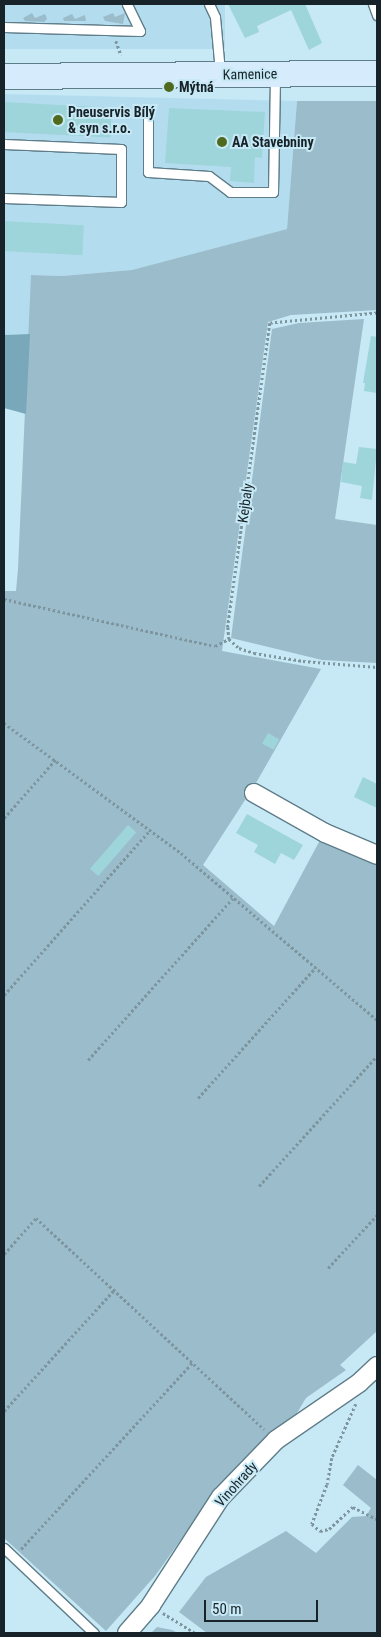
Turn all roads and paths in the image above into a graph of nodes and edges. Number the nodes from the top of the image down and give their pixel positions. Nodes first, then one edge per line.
1 (127, 4) edge
2 (209, 4) edge
3 (373, 4) edge
4 (377, 14) edge
5 (4, 27) edge
6 (377, 73) edge
7 (220, 74) junction
8 (275, 74) junction
9 (4, 76) edge
10 (148, 117) dead end
11 (4, 144) edge
12 (4, 198) edge
13 (377, 313) edge
14 (4, 599) edge
15 (229, 639) junction
16 (377, 668) edge
17 (4, 723) edge
18 (56, 759) junction
19 (254, 793) dead end
20 (4, 818) edge
21 (149, 831) junction
22 (377, 855) edge
23 (233, 898) junction
24 (316, 967) junction
25 (4, 996) edge
26 (377, 1020) edge
27 (377, 1056) edge
28 (88, 1060) dead end
29 (198, 1098) dead end
30 (258, 1186) dead end
31 (377, 1216) edge
32 (4, 1254) edge
33 (328, 1268) dead end
34 (115, 1289) junction
35 (193, 1362) junction
36 (377, 1366) edge
37 (356, 1410) dead end
38 (4, 1411) edge
39 (276, 1440) junction
40 (377, 1519) edge
41 (4, 1548) edge
42 (14, 1557) junction
43 (151, 1606) junction
44 (94, 1633) edge
45 (128, 1633) edge
46 (195, 1633) edge

1 - 5 lane
2 - 7 lane
3 - 4 lane
6 - 8 street, Kamenice
7 - 8 street, Kamenice
7 - 9 street, Kamenice
8 - 10 lane
11 - 12 lane
13 - 15 path, Kejbaly
14 - 15 path
15 - 16 path
17 - 18 path
18 - 20 path
18 - 21 path
19 - 22 street
21 - 23 path
21 - 25 path
23 - 24 path
23 - 28 path
24 - 26 path
24 - 29 path
27 - 30 path
31 - 33 path
32 - 34 path
34 - 35 path
34 - 38 path
35 - 39 path
35 - 42 path
36 - 39 street, Vinohrady
37 - 40 path
39 - 43 street, Vinohrady
41 - 42 lane
42 - 44 lane
43 - 45 street, Vinohrady
43 - 46 path

